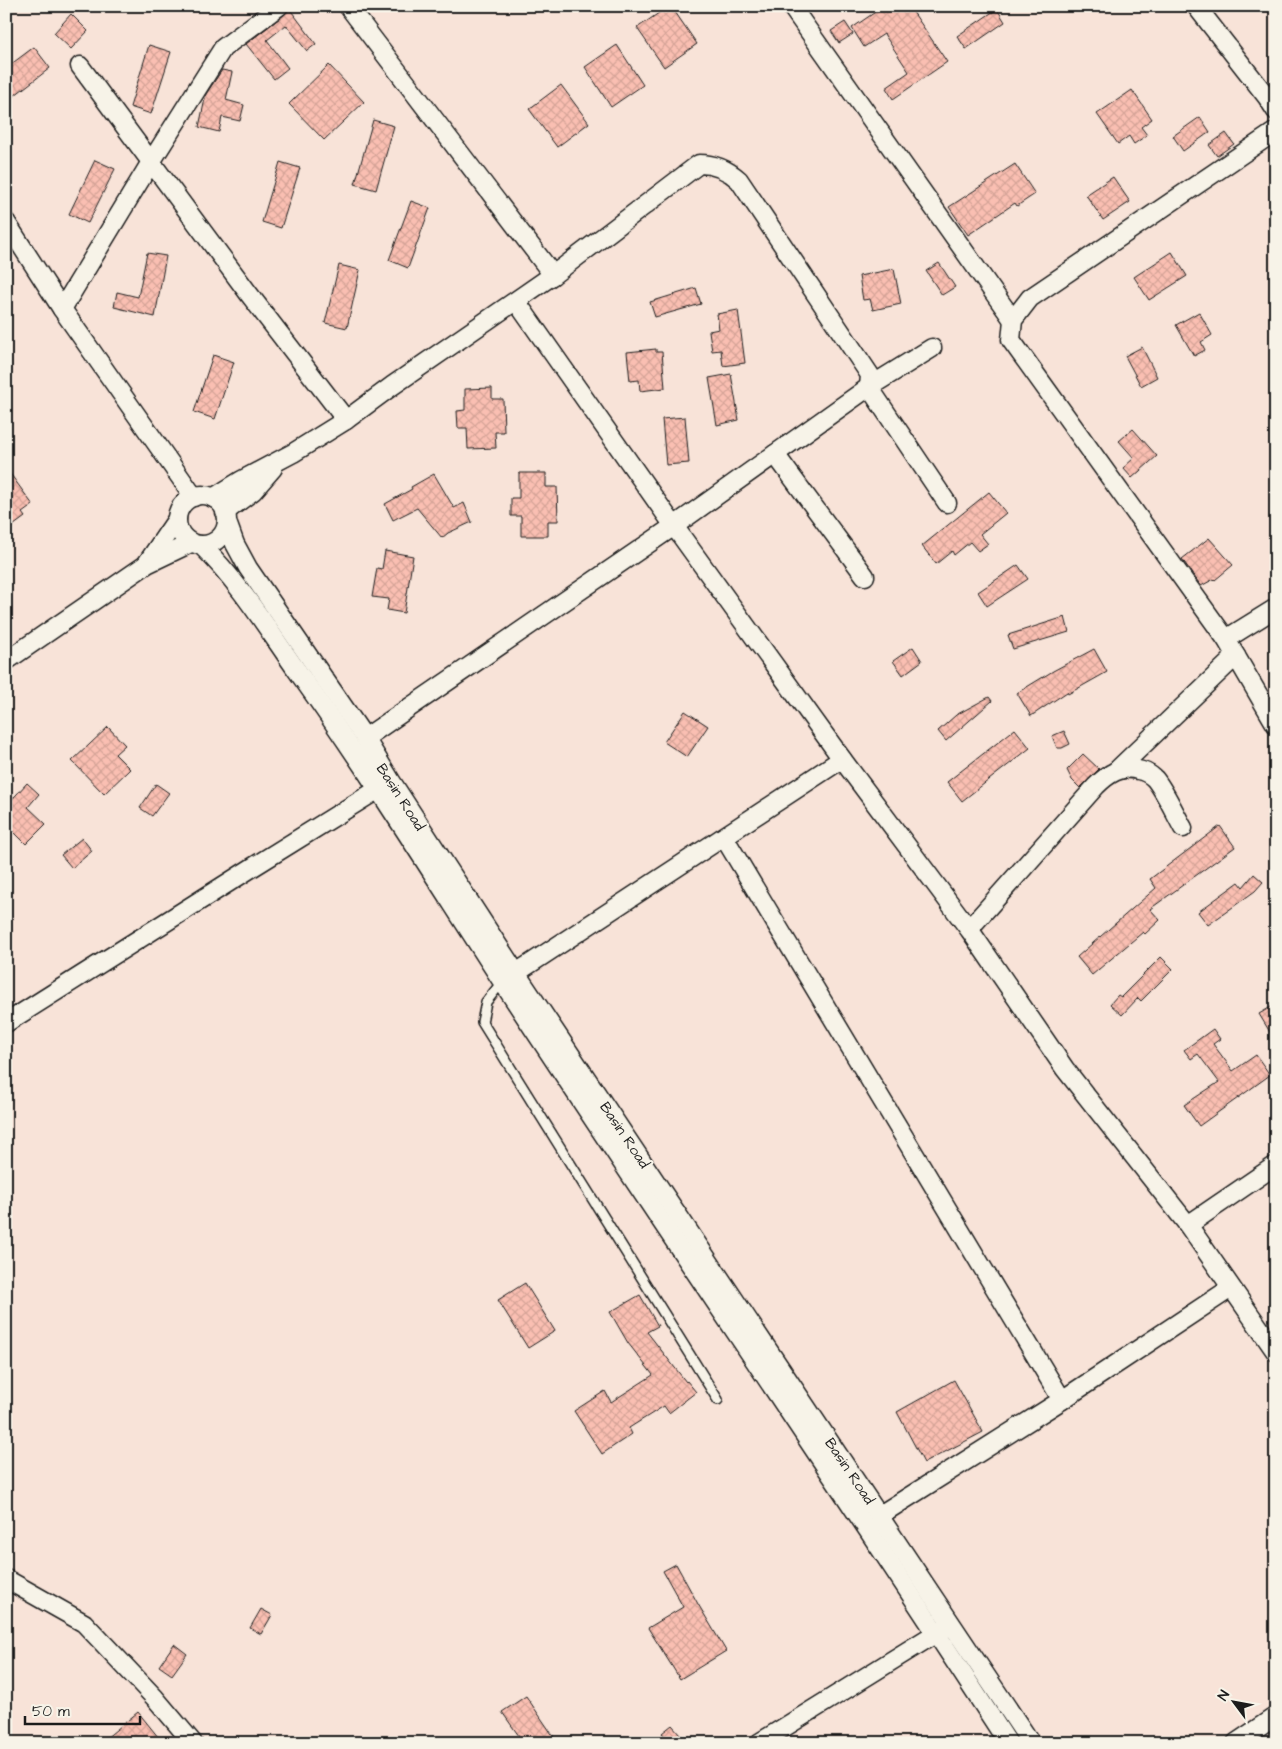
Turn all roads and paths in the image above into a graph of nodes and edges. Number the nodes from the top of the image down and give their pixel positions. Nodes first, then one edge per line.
1 (279, 6) edge
2 (348, 6) edge
3 (791, 6) edge
4 (1196, 6) edge
5 (80, 66) dead end
6 (1276, 111) edge
7 (1276, 130) edge
8 (151, 162) junction
9 (6, 222) edge
10 (552, 275) junction
11 (516, 300) junction
12 (62, 309) junction
13 (1013, 320) junction
14 (932, 348) dead end
15 (869, 387) junction
16 (346, 420) junction
17 (775, 454) junction
18 (280, 460) junction
19 (194, 497) junction
20 (213, 498) junction
21 (948, 503) dead end
22 (226, 517) junction
23 (177, 519) junction
24 (674, 526) junction
25 (196, 544) junction
26 (147, 564) junction
27 (865, 576) dead end
28 (1276, 608) edge
29 (1226, 639) junction
30 (1236, 656) junction
31 (6, 661) edge
32 (1276, 725) edge
33 (365, 738) junction
34 (842, 759) junction
35 (1117, 770) junction
36 (377, 790) junction
37 (1183, 828) dead end
38 (724, 836) junction
39 (969, 929) junction
40 (509, 977) junction
41 (6, 1023) edge
42 (1276, 1165) edge
43 (646, 1182) junction
44 (1188, 1225) junction
45 (1231, 1288) junction
46 (1276, 1352) edge
47 (718, 1400) dead end
48 (1062, 1400) junction
49 (880, 1515) junction
50 (6, 1579) edge
51 (943, 1628) junction
52 (1276, 1716) edge
53 (193, 1743) edge
54 (760, 1743) edge
55 (1008, 1743) edge
56 (1031, 1743) edge
57 (1236, 1743) edge

1 - 8 street
2 - 10 street
3 - 13 street
4 - 6 street
5 - 8 street
7 - 13 street
8 - 12 street
8 - 16 street
9 - 12 street
10 - 11 street
10 - 15 street
11 - 16 street
11 - 24 street
12 - 19 street
13 - 29 street
14 - 15 street
15 - 17 street
15 - 21 street
16 - 18 street
17 - 24 street
17 - 27 street
18 - 20 street
18 - 22 street
19 - 20 street
19 - 23 street
20 - 22 street
22 - 25 street
22 - 33 street, Basin Road
23 - 25 street
23 - 26 street
24 - 33 street
24 - 34 street
25 - 26 street
25 - 36 street, Basin Road
26 - 31 street
28 - 29 street
29 - 30 street
30 - 32 street
30 - 35 street
33 - 40 street, Basin Road
34 - 38 street
34 - 39 street
35 - 37 street
35 - 39 street
36 - 40 street, Basin Road
36 - 41 street
38 - 40 street
38 - 48 street
39 - 44 street
40 - 43 street, Basin Road
40 - 47 lane
42 - 44 street
43 - 49 street, Basin Road
43 - 51 street, Basin Road
44 - 45 street
45 - 46 street
45 - 48 street
48 - 49 street
49 - 51 street, Basin Road
50 - 53 street
51 - 54 street
51 - 55 street, Basin Road
51 - 56 street, Basin Road
52 - 57 street

